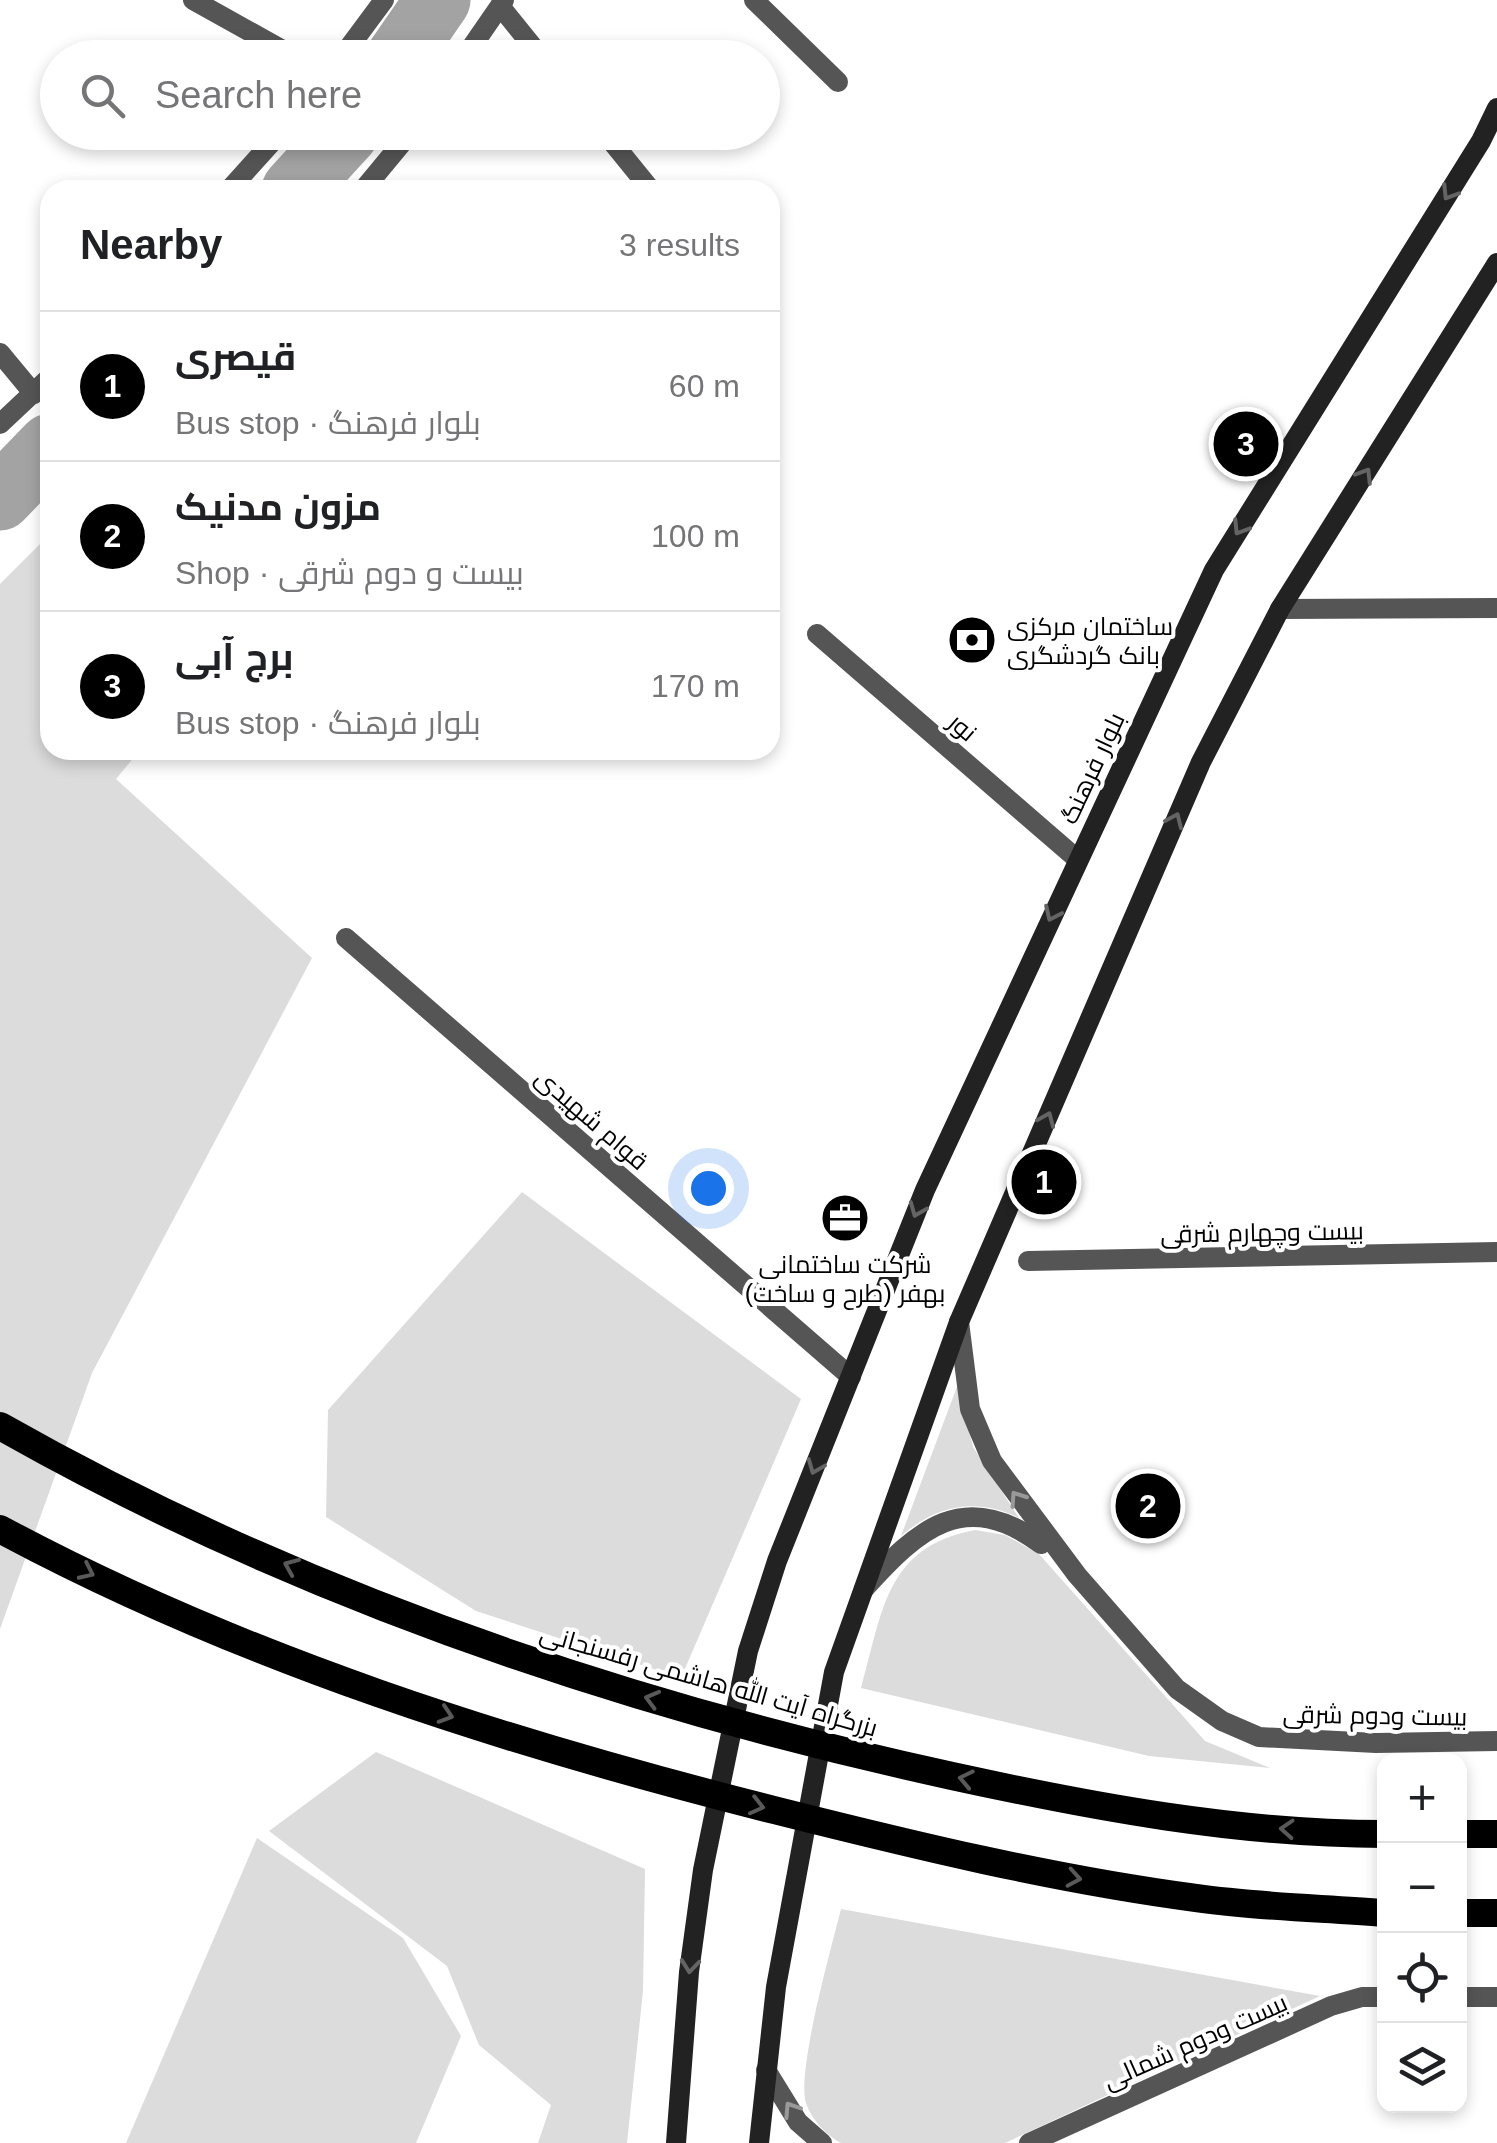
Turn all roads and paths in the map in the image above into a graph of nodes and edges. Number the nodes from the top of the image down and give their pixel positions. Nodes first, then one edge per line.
1 (193, 0) edge
2 (384, 0) edge
3 (754, 0) edge
4 (502, 3) edge
5 (264, 40) edge
6 (354, 40) edge
7 (476, 40) edge
8 (529, 40) edge
9 (838, 82) dead end
10 (1497, 108) edge
11 (265, 150) edge
12 (399, 150) edge
13 (619, 150) edge
14 (238, 180) edge
15 (379, 180) edge
16 (643, 180) edge
17 (1495, 272) edge
18 (0, 353) edge
19 (40, 388) edge
20 (34, 394) junction
21 (0, 424) edge
22 (1497, 608) edge
23 (1280, 609) junction
24 (816, 634) dead end
25 (1077, 858) junction
26 (346, 938) dead end
27 (1497, 1252) edge
28 (1028, 1261) dead end
29 (960, 1322) junction
30 (851, 1377) junction
31 (0, 1426) edge
32 (0, 1528) edge
33 (1077, 1574) junction
34 (858, 1596) junction
35 (1497, 1742) edge
36 (1377, 1834) edge
37 (1467, 1834) edge
38 (1497, 1834) edge
39 (1377, 1913) edge
40 (1497, 1913) edge
41 (1467, 1914) edge
42 (1377, 1997) edge
43 (1467, 1998) edge
44 (1497, 1998) edge
45 (766, 2070) junction
46 (676, 2142) edge
47 (759, 2143) edge
48 (822, 2143) edge
49 (1029, 2143) edge

1 - 5 street
2 - 6 street
3 - 9 street
4 - 7 street
4 - 8 street
10 -> 25 main road, بلوار فرهنگ
11 - 14 street
12 - 15 street
13 - 16 street
23 -> 17 main road
18 - 20 street
19 - 20 street
20 - 21 street
22 - 23 street
29 -> 23 main road
24 - 25 street, نور
25 -> 30 main road, بلوار فرهنگ
26 - 30 street, قوام شهیدی
27 - 28 street, بیست وچهارم شرقی
33 -> 29 street
29 - 34 main road
30 -> 46 main road, بلوار فرهنگ
36 -> 31 highway, بزرگراه آیت الله هاشمی رفسنجانی
32 -> 39 highway
33 - 34 street
33 - 35 street, بیست ودوم شرقی
34 - 45 main road
37 - 38 highway
40 - 41 highway
42 - 49 street, بیست ودوم شمالی
43 - 44 street
45 - 47 main road
48 -> 45 street

